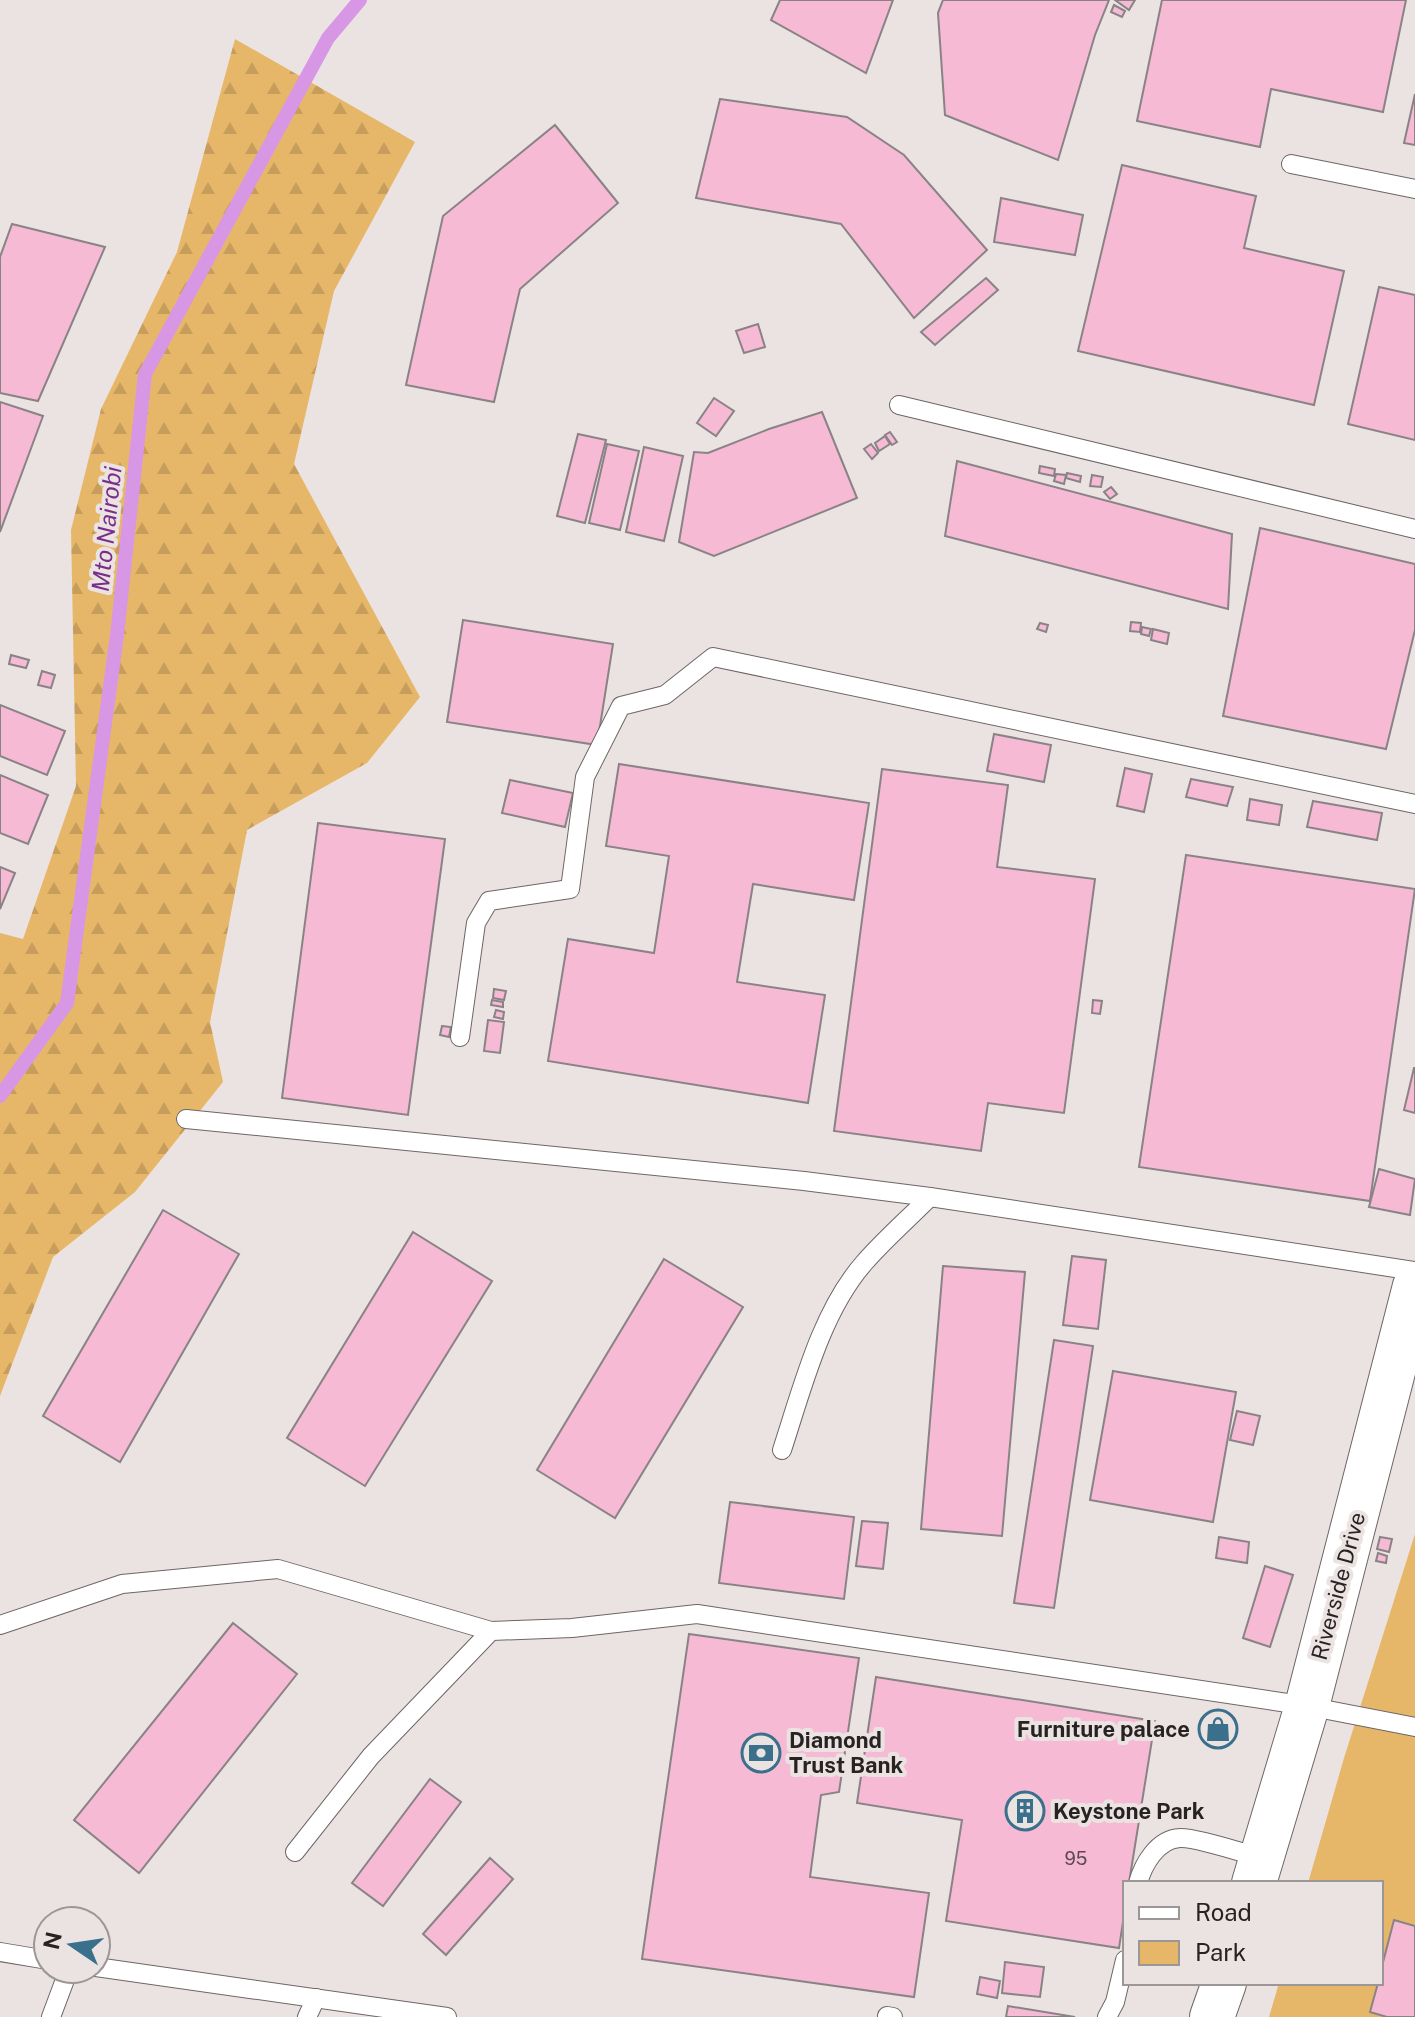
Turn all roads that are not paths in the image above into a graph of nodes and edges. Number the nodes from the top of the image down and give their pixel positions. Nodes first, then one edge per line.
1 (1291, 164) dead end
2 (1415, 189) edge
3 (899, 405) dead end
4 (1415, 529) edge
5 (1415, 804) edge
6 (460, 1037) dead end
7 (186, 1119) dead end
8 (930, 1197) junction
9 (1415, 1271) edge
10 (1415, 1286) edge
11 (1405, 1366) edge
12 (782, 1450) dead end
13 (0, 1625) edge
14 (491, 1631) junction
15 (1307, 1706) junction
16 (1415, 1727) edge
17 (295, 1852) dead end
18 (1258, 1870) edge
19 (1139, 1881) edge
20 (0, 1952) edge
21 (32, 1957) edge
22 (1123, 1968) edge
23 (112, 1969) edge
24 (63, 1985) edge
25 (1223, 1985) edge
26 (316, 1998) junction
27 (51, 2017) edge
28 (307, 2017) edge
29 (447, 2017) edge
30 (1107, 2017) edge
31 (1212, 2017) edge

1 - 2 lane
3 - 4 lane
5 - 6 lane
7 - 8 lane
8 - 9 lane
8 - 12 lane
10 - 11 street, Riverside Drive
11 - 15 street, Riverside Drive
13 - 14 lane
14 - 15 lane
14 - 17 lane
15 - 16 lane
15 - 18 street, Riverside Drive
18 - 19 lane
20 - 21 lane
22 - 30 lane
23 - 26 lane
24 - 27 lane
25 - 31 street
26 - 28 lane
26 - 29 lane

